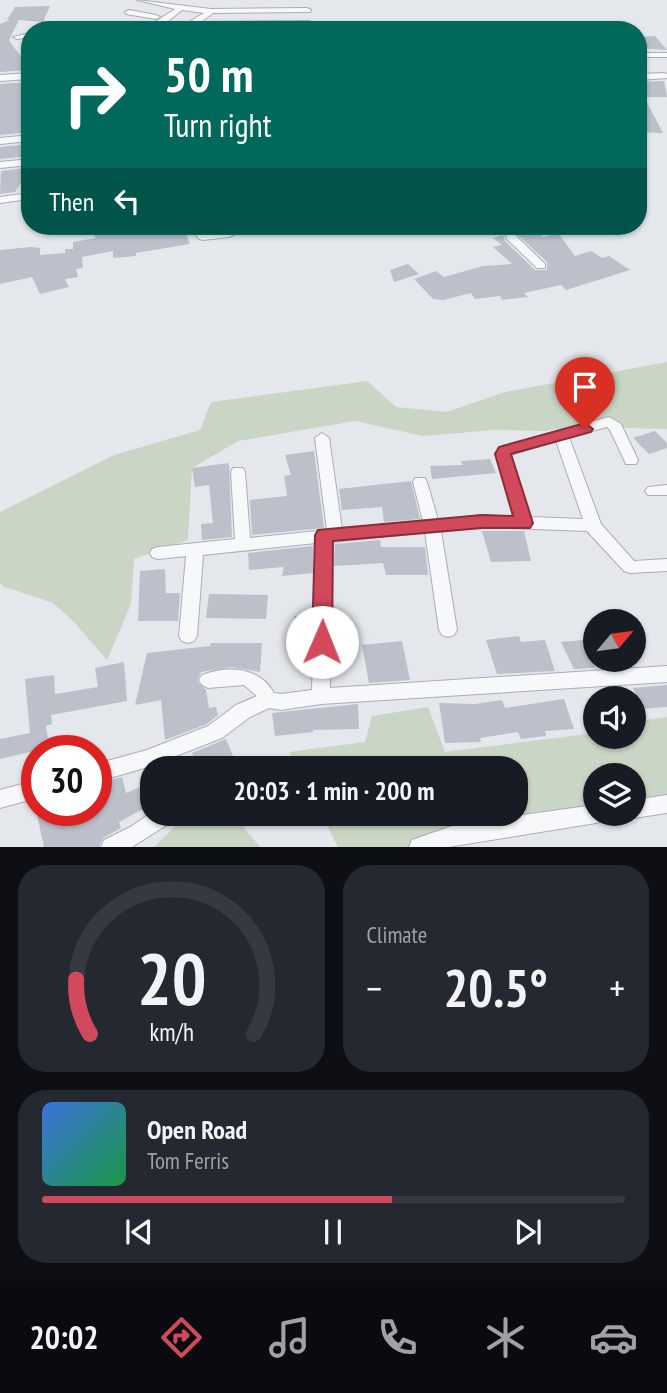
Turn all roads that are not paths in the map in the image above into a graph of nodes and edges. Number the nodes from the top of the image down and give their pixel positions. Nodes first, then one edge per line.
1 (141, 0) edge
2 (181, 8) junction
3 (306, 10) dead end
4 (211, 11) junction
5 (129, 12) dead end
6 (146, 15) junction
7 (164, 19) junction
8 (148, 21) edge
9 (161, 21) edge
10 (196, 21) edge
11 (21, 36) edge
12 (17, 37) dead end
13 (647, 55) edge
14 (667, 55) edge
15 (664, 76) dead end
16 (21, 77) edge
17 (647, 77) edge
18 (0, 78) edge
19 (21, 139) edge
20 (0, 141) edge
21 (21, 163) edge
22 (0, 165) edge
23 (21, 197) edge
24 (0, 200) edge
25 (202, 235) edge
26 (220, 235) edge
27 (510, 235) edge
28 (541, 266) dead end
29 (561, 435) junction
30 (322, 438) dead end
31 (631, 460) dead end
32 (238, 472) dead end
33 (420, 482) dead end
34 (524, 523) junction
35 (433, 525) junction
36 (594, 527) junction
37 (330, 534) junction
38 (243, 544) junction
39 (195, 549) junction
40 (158, 553) dead end
41 (667, 565) edge
42 (448, 630) dead end
43 (188, 636) dead end
44 (667, 674) edge
45 (208, 680) dead end
46 (321, 696) junction
47 (268, 700) junction
48 (112, 768) edge
49 (21, 793) edge
50 (0, 799) edge
51 (667, 804) edge
52 (646, 807) edge
53 (583, 816) edge
54 (149, 826) edge
55 (111, 847) edge
56 (419, 847) edge

1 - 2 street
2 - 4 street
2 - 7 street
3 - 4 street
4 - 10 street
5 - 6 street
6 - 7 street
6 - 8 street
7 - 9 street
11 - 12 street
13 - 14 street
15 - 17 street
16 - 18 street
19 - 20 street
21 - 22 street
23 - 24 street
25 - 26 street
27 - 28 street
29 - 31 street
29 - 34 street
29 - 36 street
30 - 37 street
32 - 38 street
33 - 35 street
34 - 35 street
34 - 36 street
35 - 37 street
35 - 42 street
36 - 41 street
37 - 38 street
37 - 46 street
38 - 39 street
39 - 40 street
39 - 43 street
44 - 46 street
45 - 47 street
46 - 47 street
47 - 48 street
49 - 50 street
51 - 52 street
53 - 56 street
54 - 55 street

